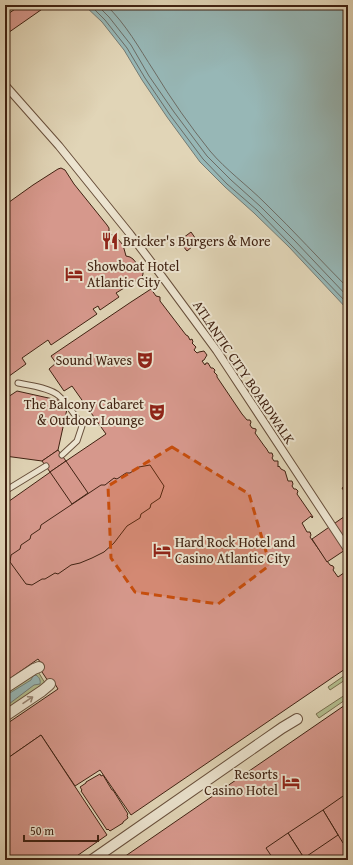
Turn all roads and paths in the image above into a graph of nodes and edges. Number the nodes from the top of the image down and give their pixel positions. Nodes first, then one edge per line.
1 (5, 85) edge
2 (18, 383) dead end
3 (62, 455) dead end
4 (46, 466) dead end
5 (5, 491) edge
6 (348, 550) edge
7 (39, 667) dead end
8 (50, 684) dead end
9 (5, 688) edge
10 (5, 716) edge
11 (297, 720) dead end
12 (96, 859) edge

1 - 6 street, ATLANTIC CITY BOARDWALK
2 - 3 lane
4 - 5 lane
7 - 9 street
10 -> 8 street
11 - 12 street

